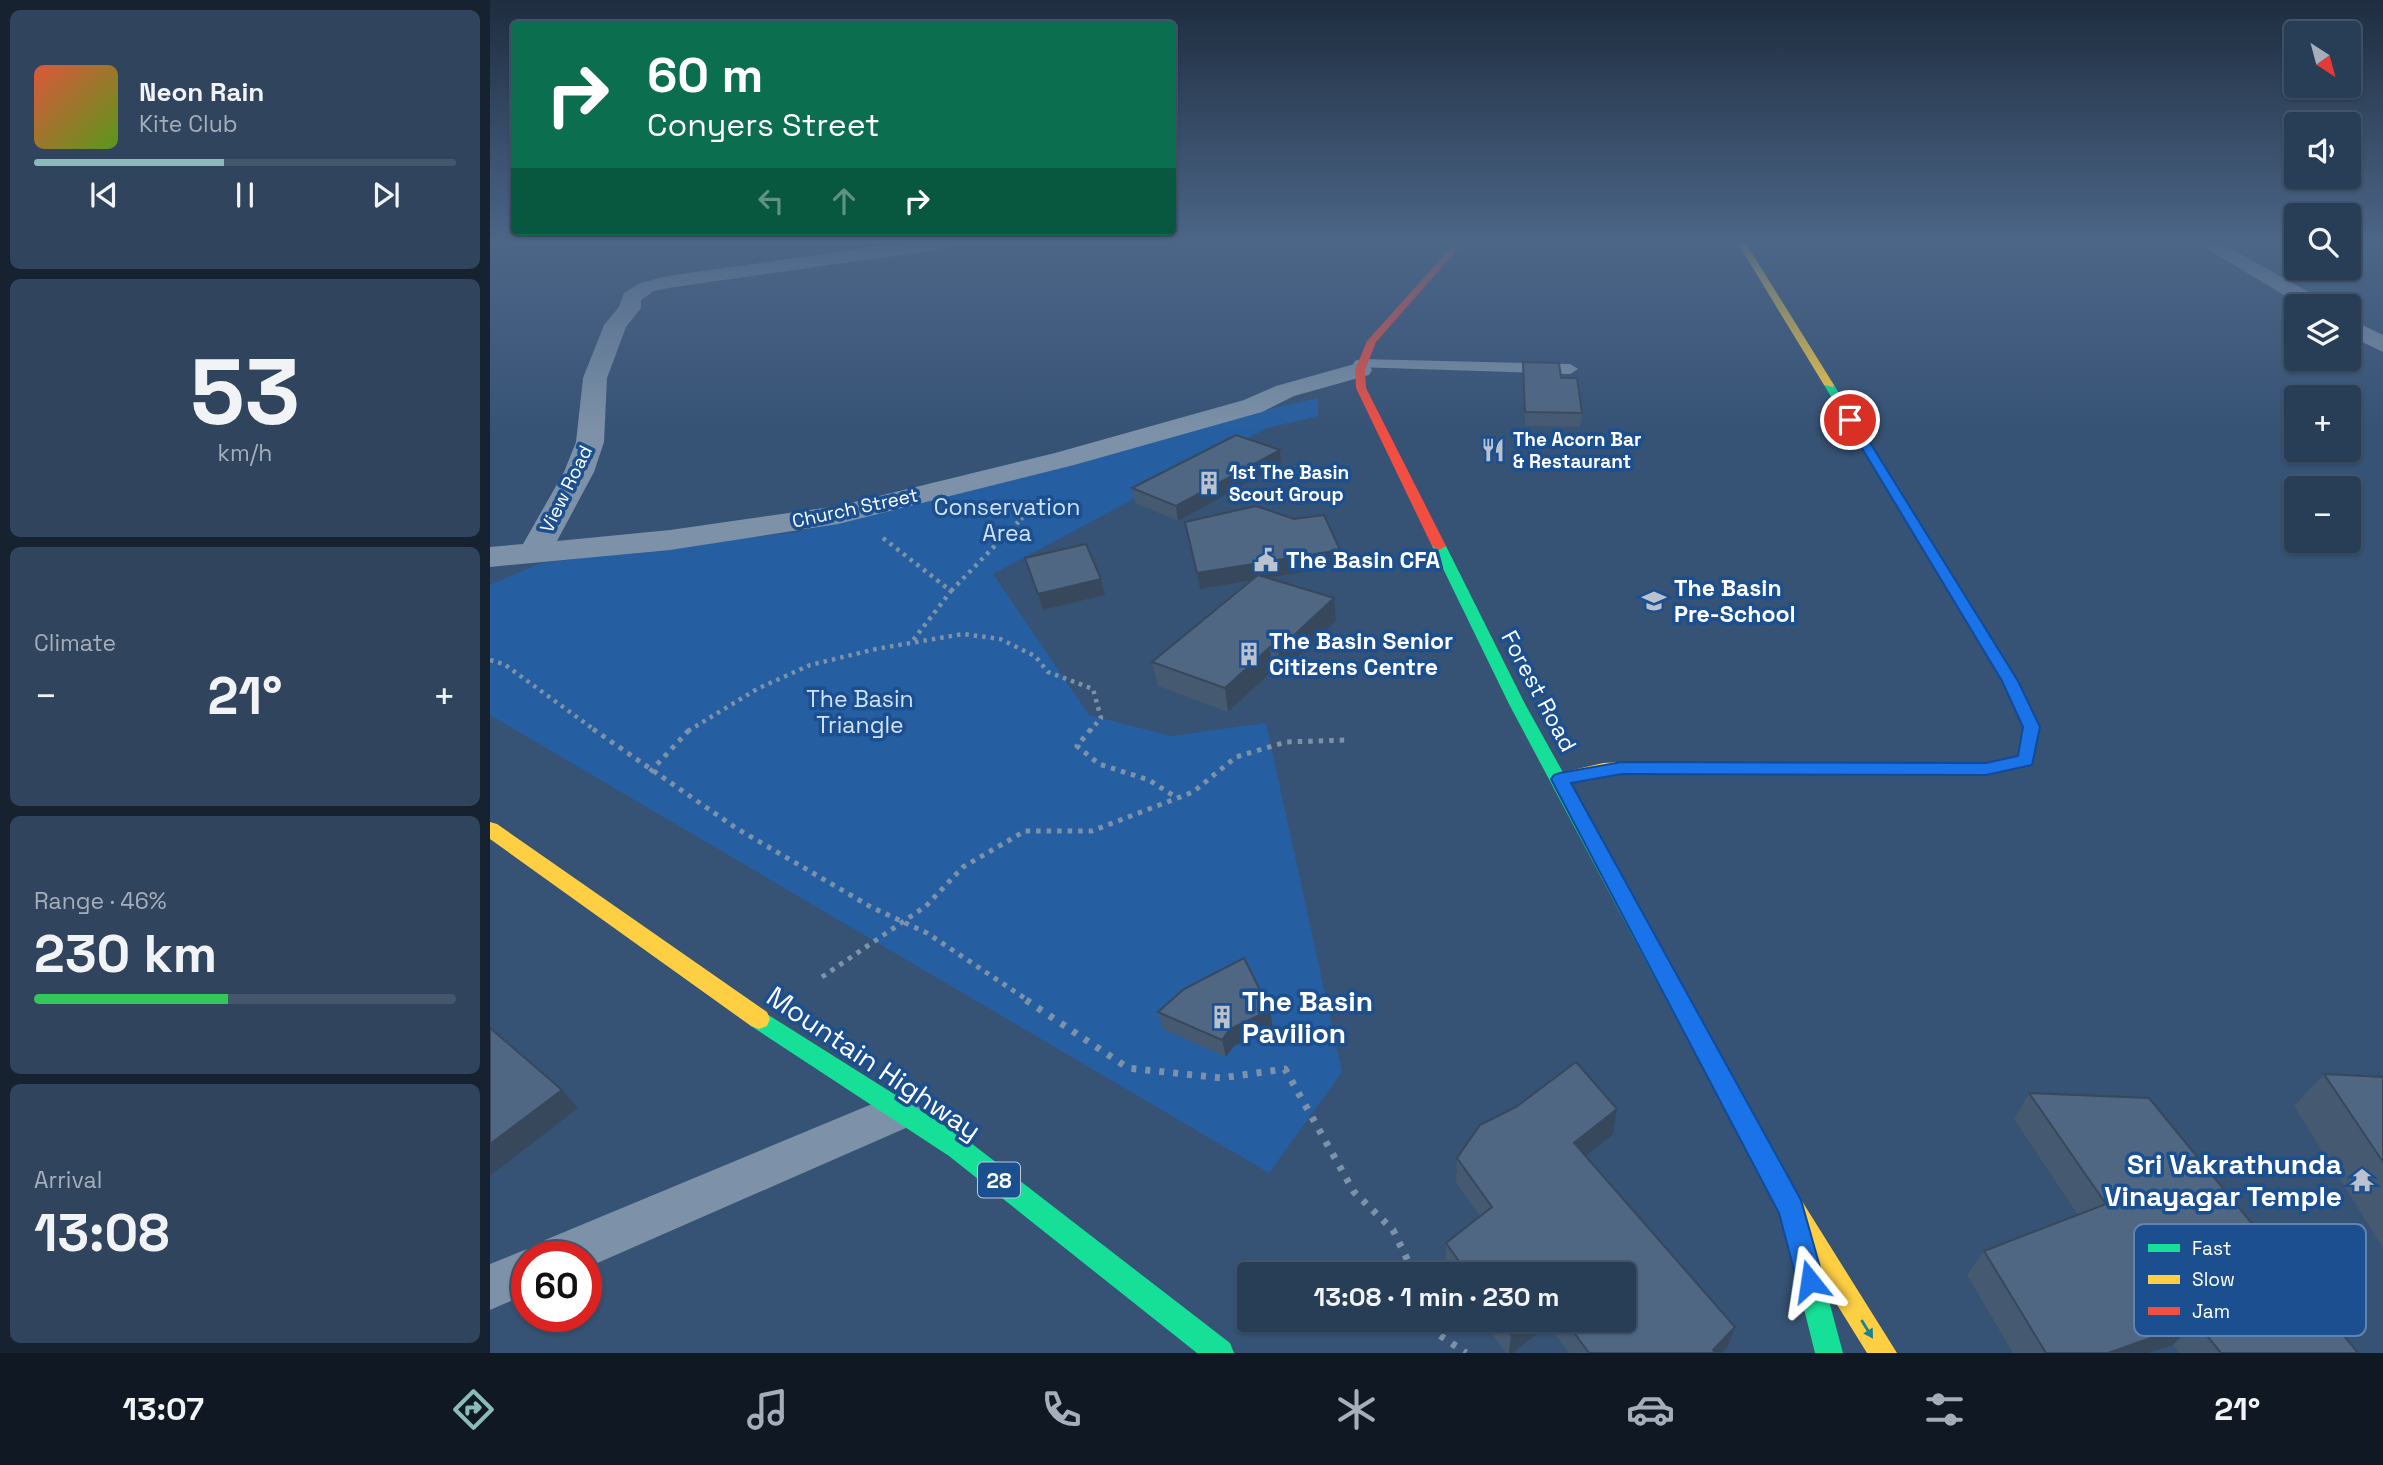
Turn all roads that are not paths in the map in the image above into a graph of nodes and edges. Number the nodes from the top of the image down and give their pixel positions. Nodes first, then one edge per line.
1 (630, 305) edge
2 (1404, 305) edge
3 (1780, 305) edge
4 (2361, 332) edge
5 (2383, 345) edge
6 (1570, 369) dead end
7 (1361, 374) junction
8 (535, 551) junction
9 (490, 556) edge
10 (1560, 779) junction
11 (490, 829) edge
12 (901, 1111) junction
13 (1791, 1209) junction
14 (596, 1241) edge
15 (511, 1278) edge
16 (490, 1287) edge
17 (1220, 1353) edge
18 (1829, 1353) edge
19 (1883, 1353) edge

1 - 8 street, View Road
2 - 7 main road
3 - 10 main road
4 - 5 street
6 - 7 lane
7 - 8 street, Church Street
7 - 10 main road, Forest Road
8 - 9 street, Church Street
10 - 13 main road, Forest Road
11 - 12 main road, Mountain Highway / 28
12 - 14 lane
12 - 17 main road, Mountain Highway / 28
13 - 18 main road, Forest Road
13 -> 19 main road, Forest Road
15 - 16 lane

